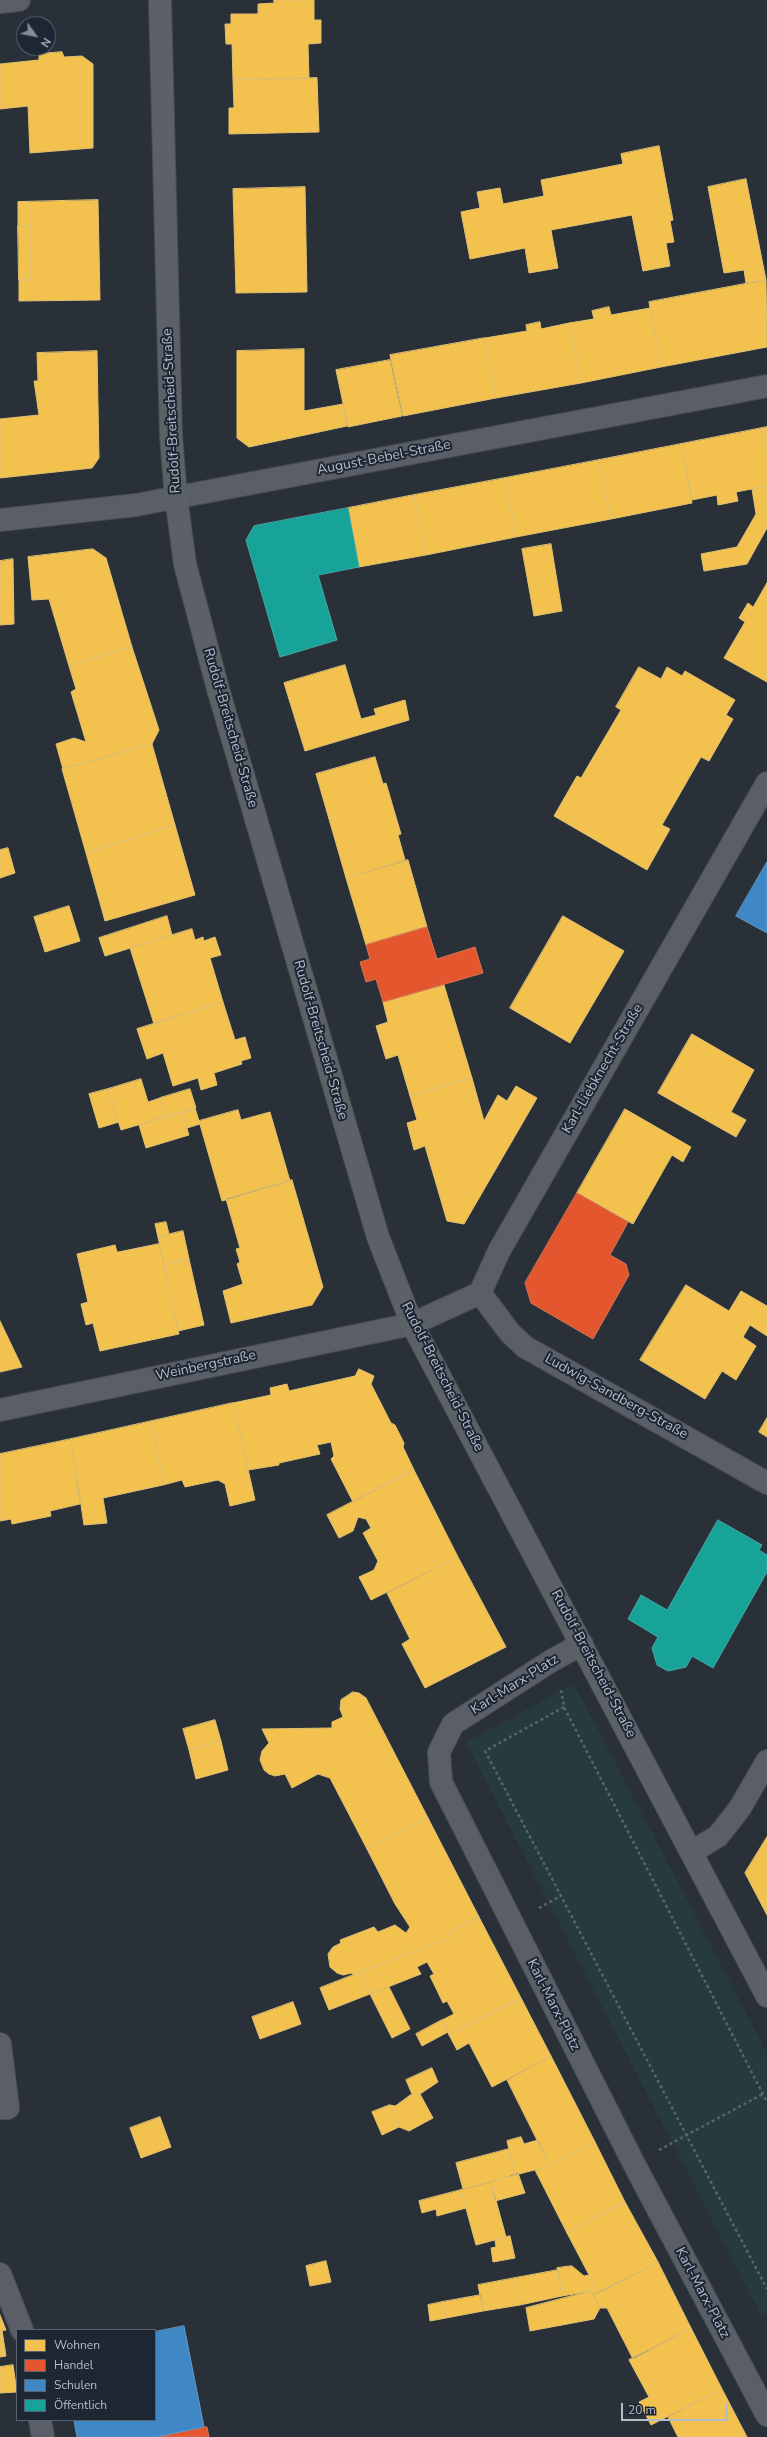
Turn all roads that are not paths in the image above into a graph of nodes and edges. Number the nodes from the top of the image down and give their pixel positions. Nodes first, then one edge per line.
1 (19, 0) edge
2 (160, 0) edge
3 (0, 2) edge
4 (767, 386) edge
5 (176, 497) junction
6 (0, 520) edge
7 (767, 783) edge
8 (480, 1293) junction
9 (412, 1324) junction
10 (0, 1410) edge
11 (767, 1483) edge
12 (582, 1644) junction
13 (767, 1761) edge
14 (692, 1852) junction
15 (767, 1996) edge
16 (0, 2044) edge
17 (0, 2108) edge
18 (0, 2274) edge
19 (22, 2329) edge
20 (767, 2415) edge
21 (40, 2421) edge
22 (43, 2437) edge

1 - 3 street
2 - 5 main road, Rudolf-Breitscheid-Straße
4 - 5 street, August-Bebel-Straße
5 - 6 street, August-Bebel-Straße
5 - 9 main road, Rudolf-Breitscheid-Straße
7 - 8 street, Karl-Liebknecht-Straße
8 - 9 street
8 - 11 street, Ludwig-Sandberg-Straße
9 - 10 street, Weinbergstraße
9 - 12 main road, Rudolf-Breitscheid-Straße
12 - 14 main road, Rudolf-Breitscheid-Straße
12 - 20 street, Karl-Marx-Platz
13 - 14 street
14 - 15 main road, Rudolf-Breitscheid-Straße
16 - 17 street
18 - 19 street
21 - 22 street

